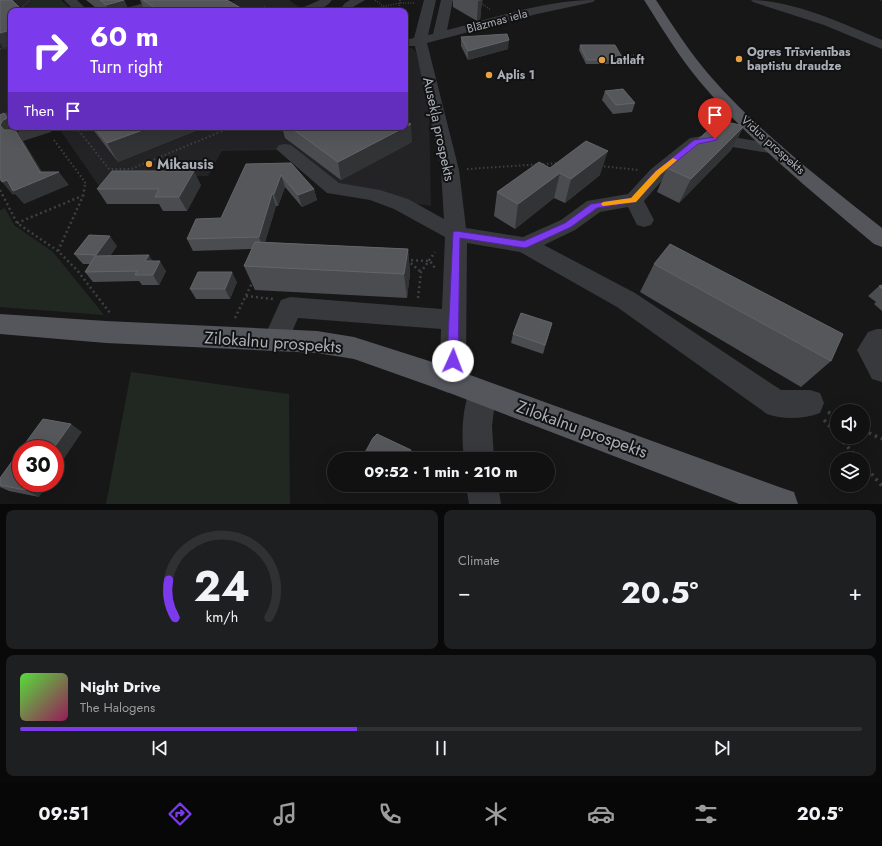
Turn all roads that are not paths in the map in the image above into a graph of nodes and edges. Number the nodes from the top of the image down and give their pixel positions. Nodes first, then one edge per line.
1 (70, 0) edge
2 (169, 0) edge
3 (296, 0) edge
4 (326, 0) edge
5 (359, 0) edge
6 (447, 0) edge
7 (589, 0) edge
8 (650, 0) edge
9 (757, 0) edge
10 (430, 1) edge
11 (79, 8) edge
12 (138, 8) edge
13 (307, 8) edge
14 (314, 8) edge
15 (347, 8) edge
16 (439, 36) junction
17 (413, 42) edge
18 (882, 45) edge
19 (39, 130) edge
20 (20, 137) edge
21 (285, 149) dead end
22 (775, 150) junction
23 (634, 200) junction
24 (644, 220) dead end
25 (450, 230) junction
26 (882, 239) edge
27 (525, 245) junction
28 (454, 320) junction
29 (0, 324) edge
30 (276, 340) junction
31 (882, 340) edge
32 (882, 370) edge
33 (448, 380) junction
34 (482, 393) junction
35 (810, 403) dead end
36 (478, 452) edge
37 (483, 492) edge
38 (485, 504) edge
39 (782, 504) edge

1 - 11 street
2 - 12 street
3 - 13 street
4 - 14 street
5 - 15 street
6 - 16 street
7 - 16 street, Blāzmas iela
8 - 22 main road, Vidus prospekts
9 - 18 street
10 - 17 street, Ausekļa prospekts
16 - 17 street, Blāzmas iela
17 - 25 street, Ausekļa prospekts
19 - 20 street
21 - 25 street
22 - 23 street
22 - 26 main road, Vidus prospekts
23 - 24 street
23 - 27 street
25 - 27 street
25 - 28 street, Ausekļa prospekts
27 - 35 street
28 - 30 street
28 - 33 street, Ausekļa prospekts
29 - 30 main road, Zilokalnu prospekts
30 - 33 main road, Zilokalnu prospekts
31 - 32 street
33 - 34 main road, Zilokalnu prospekts
34 - 36 street
34 - 39 main road, Zilokalnu prospekts
37 - 38 street

